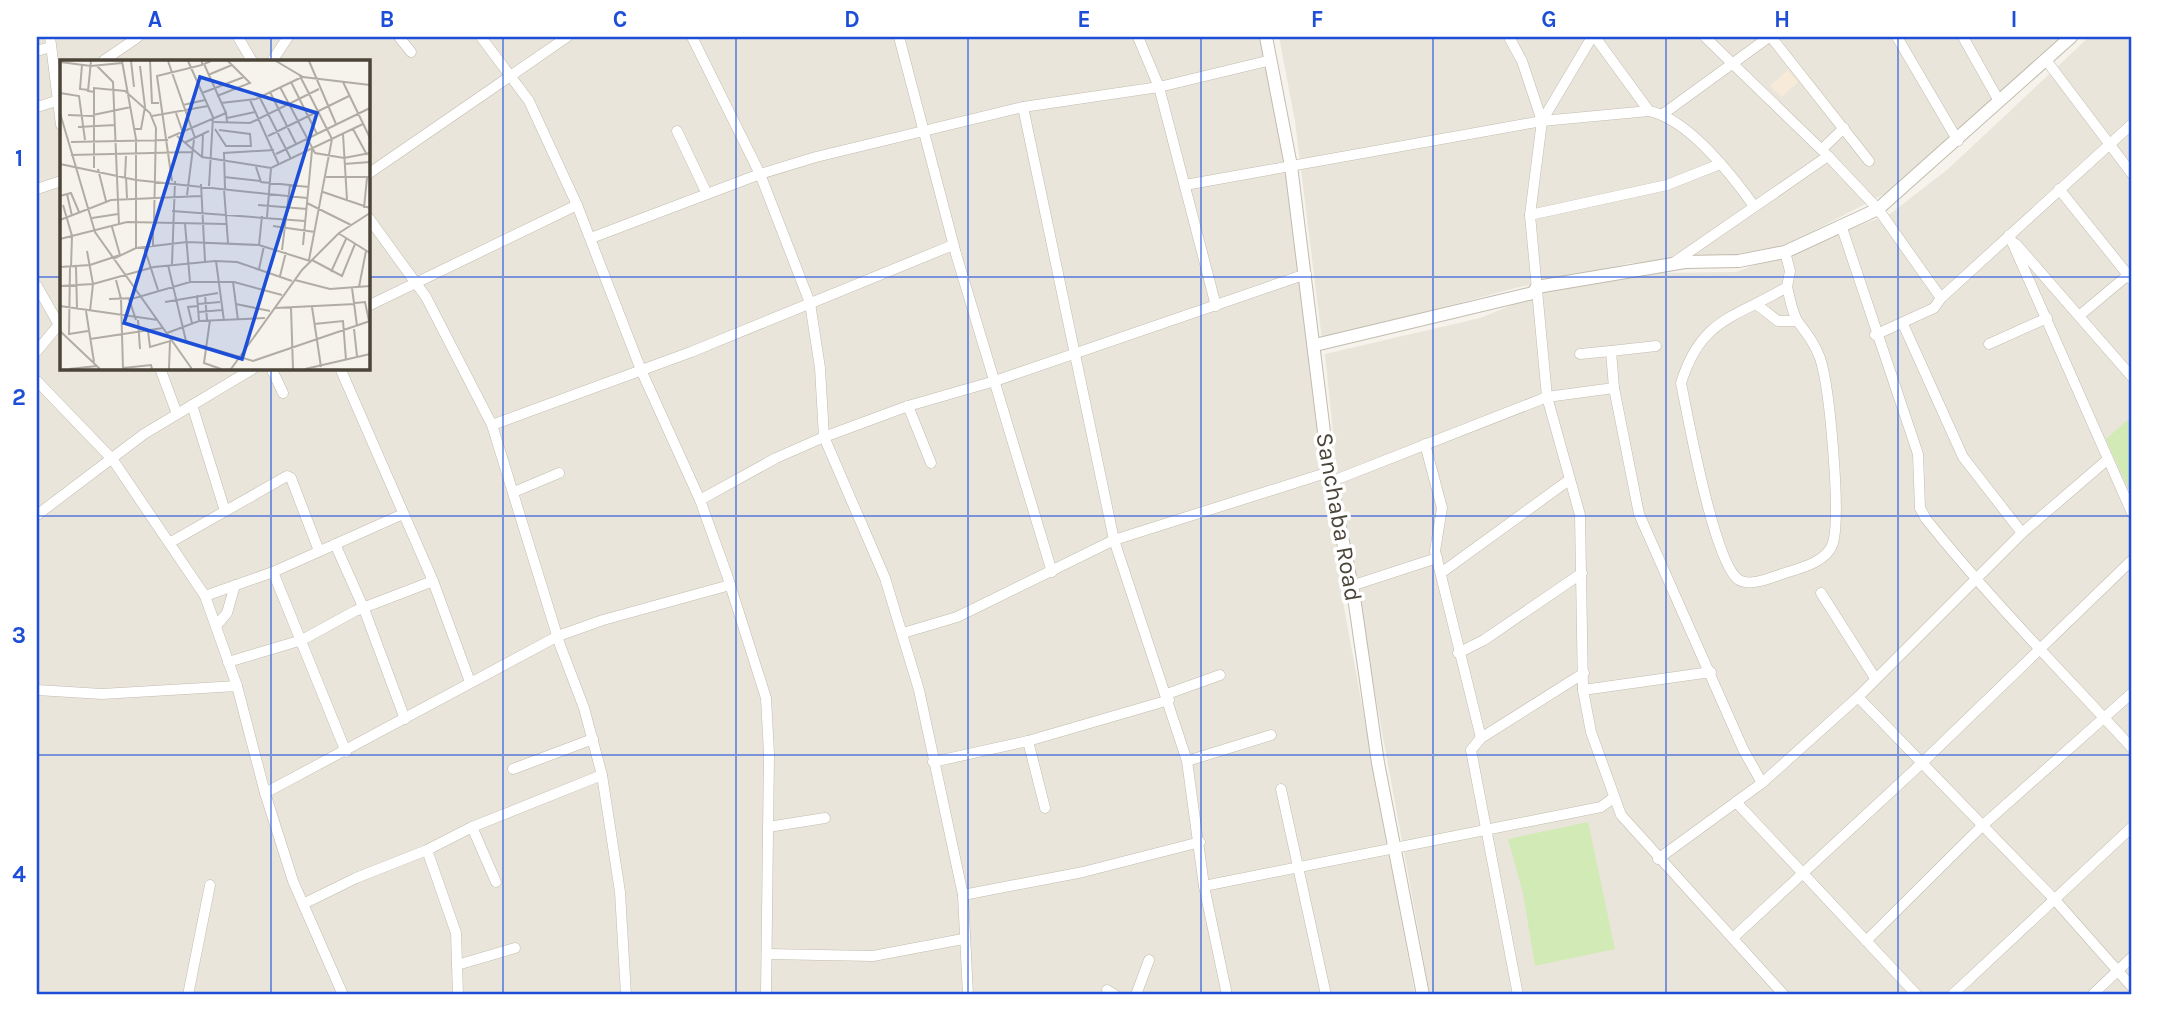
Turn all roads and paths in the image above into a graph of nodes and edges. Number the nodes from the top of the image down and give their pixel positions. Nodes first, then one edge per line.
1 (138, 37) edge
2 (238, 37) edge
3 (288, 37) edge
4 (399, 37) edge
5 (481, 37) edge
6 (567, 37) edge
7 (695, 37) edge
8 (899, 37) edge
9 (1138, 37) edge
10 (1266, 37) edge
11 (1510, 37) edge
12 (1594, 37) edge
13 (1705, 37) edge
14 (1770, 37) edge
15 (1897, 37) edge
16 (1963, 37) edge
17 (2071, 37) edge
18 (50, 42) edge
19 (37, 51) edge
20 (411, 52) dead end
21 (104, 60) edge
22 (250, 60) edge
23 (273, 60) edge
24 (1271, 60) junction
25 (2046, 60) junction
26 (1730, 64) junction
27 (511, 76) junction
28 (58, 80) edge
29 (1158, 87) junction
30 (56, 101) junction
31 (1999, 101) junction
32 (37, 107) edge
33 (1023, 107) junction
34 (1649, 111) junction
35 (1663, 114) junction
36 (60, 120) edge
37 (1542, 121) junction
38 (2132, 124) edge
39 (1844, 128) junction
40 (923, 130) junction
41 (677, 131) dead end
42 (1958, 141) junction
43 (2108, 144) junction
44 (1825, 153) junction
45 (1869, 162) dead end
46 (1720, 164) junction
47 (1291, 166) junction
48 (369, 173) edge
49 (760, 174) junction
50 (2132, 174) edge
51 (60, 181) edge
52 (1185, 185) junction
53 (37, 189) edge
54 (2059, 189) junction
55 (707, 194) junction
56 (577, 205) junction
57 (1754, 205) junction
58 (1878, 209) junction
59 (1530, 215) junction
60 (369, 218) edge
61 (1841, 225) junction
62 (2009, 235) junction
63 (590, 238) junction
64 (953, 245) junction
65 (1785, 251) junction
66 (1670, 265) junction
67 (1306, 274) junction
68 (2130, 277) edge
69 (417, 283) junction
70 (37, 286) edge
71 (1537, 287) junction
72 (1787, 287) junction
73 (1941, 298) junction
74 (810, 303) junction
75 (1756, 304) junction
76 (369, 306) edge
77 (1216, 306) junction
78 (2079, 316) junction
79 (2047, 318) junction
80 (1797, 321) junction
81 (60, 323) edge
82 (1903, 324) junction
83 (1875, 335) junction
84 (1989, 344) dead end
85 (1315, 345) junction
86 (1656, 346) dead end
87 (37, 351) edge
88 (1611, 351) junction
89 (1075, 354) junction
90 (1580, 354) dead end
91 (160, 369) edge
92 (252, 369) edge
93 (272, 369) edge
94 (340, 369) edge
95 (640, 370) junction
96 (2132, 377) edge
97 (37, 381) edge
98 (995, 381) junction
99 (1614, 388) junction
100 (284, 393) dead end
101 (1547, 397) junction
102 (192, 405) junction
103 (908, 406) junction
104 (177, 414) junction
105 (492, 425) junction
106 (824, 438) junction
107 (1425, 444) junction
108 (113, 460) junction
109 (2107, 460) junction
110 (931, 463) dead end
111 (559, 472) dead end
112 (1330, 477) junction
113 (1569, 480) junction
114 (514, 492) junction
115 (700, 500) junction
116 (225, 511) junction
117 (2132, 513) edge
118 (37, 514) edge
119 (403, 514) junction
120 (2022, 533) junction
121 (1114, 540) junction
122 (171, 542) junction
123 (335, 544) junction
124 (319, 551) junction
125 (1437, 558) junction
126 (2132, 560) edge
127 (273, 572) junction
128 (1052, 572) junction
129 (1441, 573) junction
130 (1582, 573) junction
131 (1975, 580) junction
132 (433, 581) junction
133 (730, 584) junction
134 (235, 585) junction
135 (1352, 586) junction
136 (1821, 593) dead end
137 (205, 596) junction
138 (364, 609) junction
139 (216, 626) junction
140 (903, 633) junction
141 (558, 636) junction
142 (302, 640) junction
143 (2042, 648) junction
144 (1458, 653) junction
145 (228, 662) junction
146 (1711, 672) junction
147 (1584, 673) junction
148 (1220, 675) dead end
149 (1875, 678) junction
150 (470, 682) junction
151 (237, 685) junction
152 (37, 690) edge
153 (1583, 690) junction
154 (2132, 693) edge
155 (1168, 697) junction
156 (1858, 697) junction
157 (405, 719) junction
158 (2106, 719) junction
159 (1271, 735) dead end
160 (1481, 738) junction
161 (593, 739) junction
162 (1028, 741) junction
163 (2132, 748) edge
164 (346, 752) junction
165 (1187, 761) junction
166 (1923, 761) junction
167 (933, 762) junction
168 (513, 769) dead end
169 (602, 775) junction
170 (1762, 783) junction
171 (1281, 789) dead end
172 (265, 793) junction
173 (1613, 798) junction
174 (1735, 802) junction
175 (1045, 808) dead end
176 (825, 818) dead end
177 (1983, 825) junction
178 (472, 827) junction
179 (768, 827) junction
180 (2132, 827) edge
181 (1485, 828) junction
182 (1200, 842) junction
183 (1394, 847) junction
184 (427, 850) junction
185 (1658, 859) junction
186 (1296, 869) junction
187 (1802, 872) junction
188 (496, 882) dead end
189 (210, 885) dead end
190 (1204, 886) junction
191 (963, 895) junction
192 (2055, 900) junction
193 (303, 904) junction
194 (1734, 937) junction
195 (963, 939) junction
196 (1866, 941) junction
197 (515, 948) dead end
198 (766, 954) junction
199 (2132, 957) edge
200 (1149, 960) dead end
201 (457, 965) junction
202 (2117, 971) junction
203 (2132, 987) edge
204 (187, 995) edge
205 (343, 995) edge
206 (458, 995) edge
207 (626, 995) edge
208 (766, 995) edge
209 (968, 995) edge
210 (1136, 995) edge
211 (1227, 995) edge
212 (1326, 995) edge
213 (1423, 995) edge
214 (1517, 995) edge
215 (1784, 995) edge
216 (1917, 995) edge
217 (1952, 995) edge
218 (2092, 995) edge

1 - 21 street
2 - 22 street
3 - 23 street
4 - 20 street
5 - 27 street
6 - 27 street
7 - 49 street
8 - 40 street
9 - 29 street
10 - 24 street, Sanchaba Road
11 - 37 street
12 - 34 street
12 - 37 street
13 - 26 street
14 - 26 street
14 - 39 street
15 - 42 street
16 - 31 street
17 - 25 street
18 - 19 street
18 - 28 street
24 - 29 street
24 - 47 street, Sanchaba Road
25 - 31 street
25 - 43 street
26 - 35 street
26 - 44 street
27 - 48 street
27 - 56 street
28 - 30 street
29 - 33 street
29 - 52 street
30 - 32 street
30 - 36 street
31 - 42 street
33 - 40 street
33 - 89 street
34 - 35 street
34 - 37 street
35 - 46 street
37 - 47 street
37 - 59 street
38 - 43 street
39 - 44 street
39 - 45 street
40 - 49 street
40 - 64 street
41 - 55 street
42 - 58 street
43 - 50 street
43 - 54 street
44 - 57 street
44 - 58 street
46 - 57 street
46 - 59 street
47 - 52 street
47 - 67 street, Sanchaba Road
49 - 55 street
49 - 74 street
51 - 53 street
52 - 77 street
54 - 62 street
54 - 68 street
55 - 63 street
56 - 63 street
56 - 69 street
57 - 66 street
58 - 61 street
58 - 73 street
59 - 71 street
60 - 69 street
61 - 65 street
61 - 83 street
62 - 73 street
62 - 78 street
62 - 79 street
63 - 95 street
64 - 74 street
64 - 98 street
65 - 66 street
65 - 72 street
66 - 71 street
67 - 77 street
67 - 85 street, Sanchaba Road
68 - 78 street
69 - 76 street
69 - 105 street
70 - 81 street
71 - 85 street
71 - 101 street
72 - 75 street
72 - 80 street
73 - 82 street
74 - 95 street
74 - 106 street
75 - 80 street
75 - 80 street
77 - 89 street
78 - 96 street
79 - 84 street
79 - 109 street
81 - 87 street
82 - 83 street
82 - 120 street
83 - 131 street
85 - 112 street, Sanchaba Road
86 - 88 street
88 - 90 street
88 - 99 street
89 - 98 street
89 - 121 street
91 - 104 street
92 - 102 street
93 - 100 street
94 - 119 street
95 - 105 street
95 - 115 street
97 - 108 street
98 - 103 street
98 - 128 street
99 - 101 street
99 - 146 street
101 - 107 street
101 - 113 street
102 - 104 street
102 - 116 street
103 - 106 street
103 - 110 street
104 - 108 street
105 - 114 street
106 - 115 street
106 - 140 street
107 - 112 street
107 - 125 street
108 - 118 street
108 - 122 street
109 - 117 street
109 - 120 street
111 - 114 street
112 - 121 street
112 - 135 street, Sanchaba Road
113 - 129 street
113 - 130 street
114 - 141 street
115 - 133 street
116 - 122 street
116 - 124 street
119 - 123 street
119 - 132 street
120 - 131 street
121 - 128 street
121 - 155 street
122 - 137 street
123 - 124 street
123 - 138 street
124 - 127 street
125 - 129 street
125 - 135 street
126 - 143 street
127 - 134 street
127 - 142 street
128 - 140 street
129 - 144 street
130 - 144 street
130 - 147 street
131 - 143 street
131 - 149 street
132 - 138 street
132 - 150 street
133 - 141 street
133 - 179 street
134 - 137 street
134 - 139 street
135 - 183 street, Sanchaba Road
136 - 149 street
137 - 139 street
138 - 142 street
138 - 157 street
139 - 145 street
140 - 167 street
141 - 150 street
141 - 161 street
142 - 145 street
142 - 164 street
143 - 158 street
143 - 166 street
144 - 160 street
145 - 151 street
146 - 153 street
146 - 170 street
147 - 153 street
147 - 160 street
148 - 155 street
149 - 156 street
150 - 157 street
151 - 152 street
151 - 172 street
153 - 173 street
154 - 158 street
155 - 162 street
155 - 165 street
156 - 166 street
156 - 170 street
157 - 164 street
158 - 163 street
158 - 177 street
159 - 165 street
160 - 181 street
161 - 168 street
161 - 169 street
162 - 167 street
162 - 175 street
164 - 172 street
165 - 182 street
166 - 177 street
166 - 187 street
167 - 191 street
169 - 178 street
169 - 207 street
170 - 174 street
171 - 186 street
172 - 193 street
173 - 181 street
173 - 185 street
174 - 185 street
174 - 187 street
176 - 179 street
177 - 192 street
177 - 196 street
178 - 184 street
178 - 188 street
179 - 198 street
180 - 192 street
181 - 183 street
181 - 214 street
182 - 190 street
182 - 191 street
183 - 186 street
183 - 213 street, Sanchaba Road
184 - 193 street
184 - 201 street
185 - 194 street
186 - 190 street
186 - 212 street
187 - 194 street
187 - 196 street
189 - 204 street
190 - 211 street
191 - 195 street
192 - 202 street
192 - 217 street
193 - 205 street
194 - 215 street
195 - 198 street
195 - 209 street
196 - 216 street
197 - 201 street
198 - 208 street
199 - 202 street
200 - 210 street
201 - 206 street
202 - 203 street
202 - 218 street

